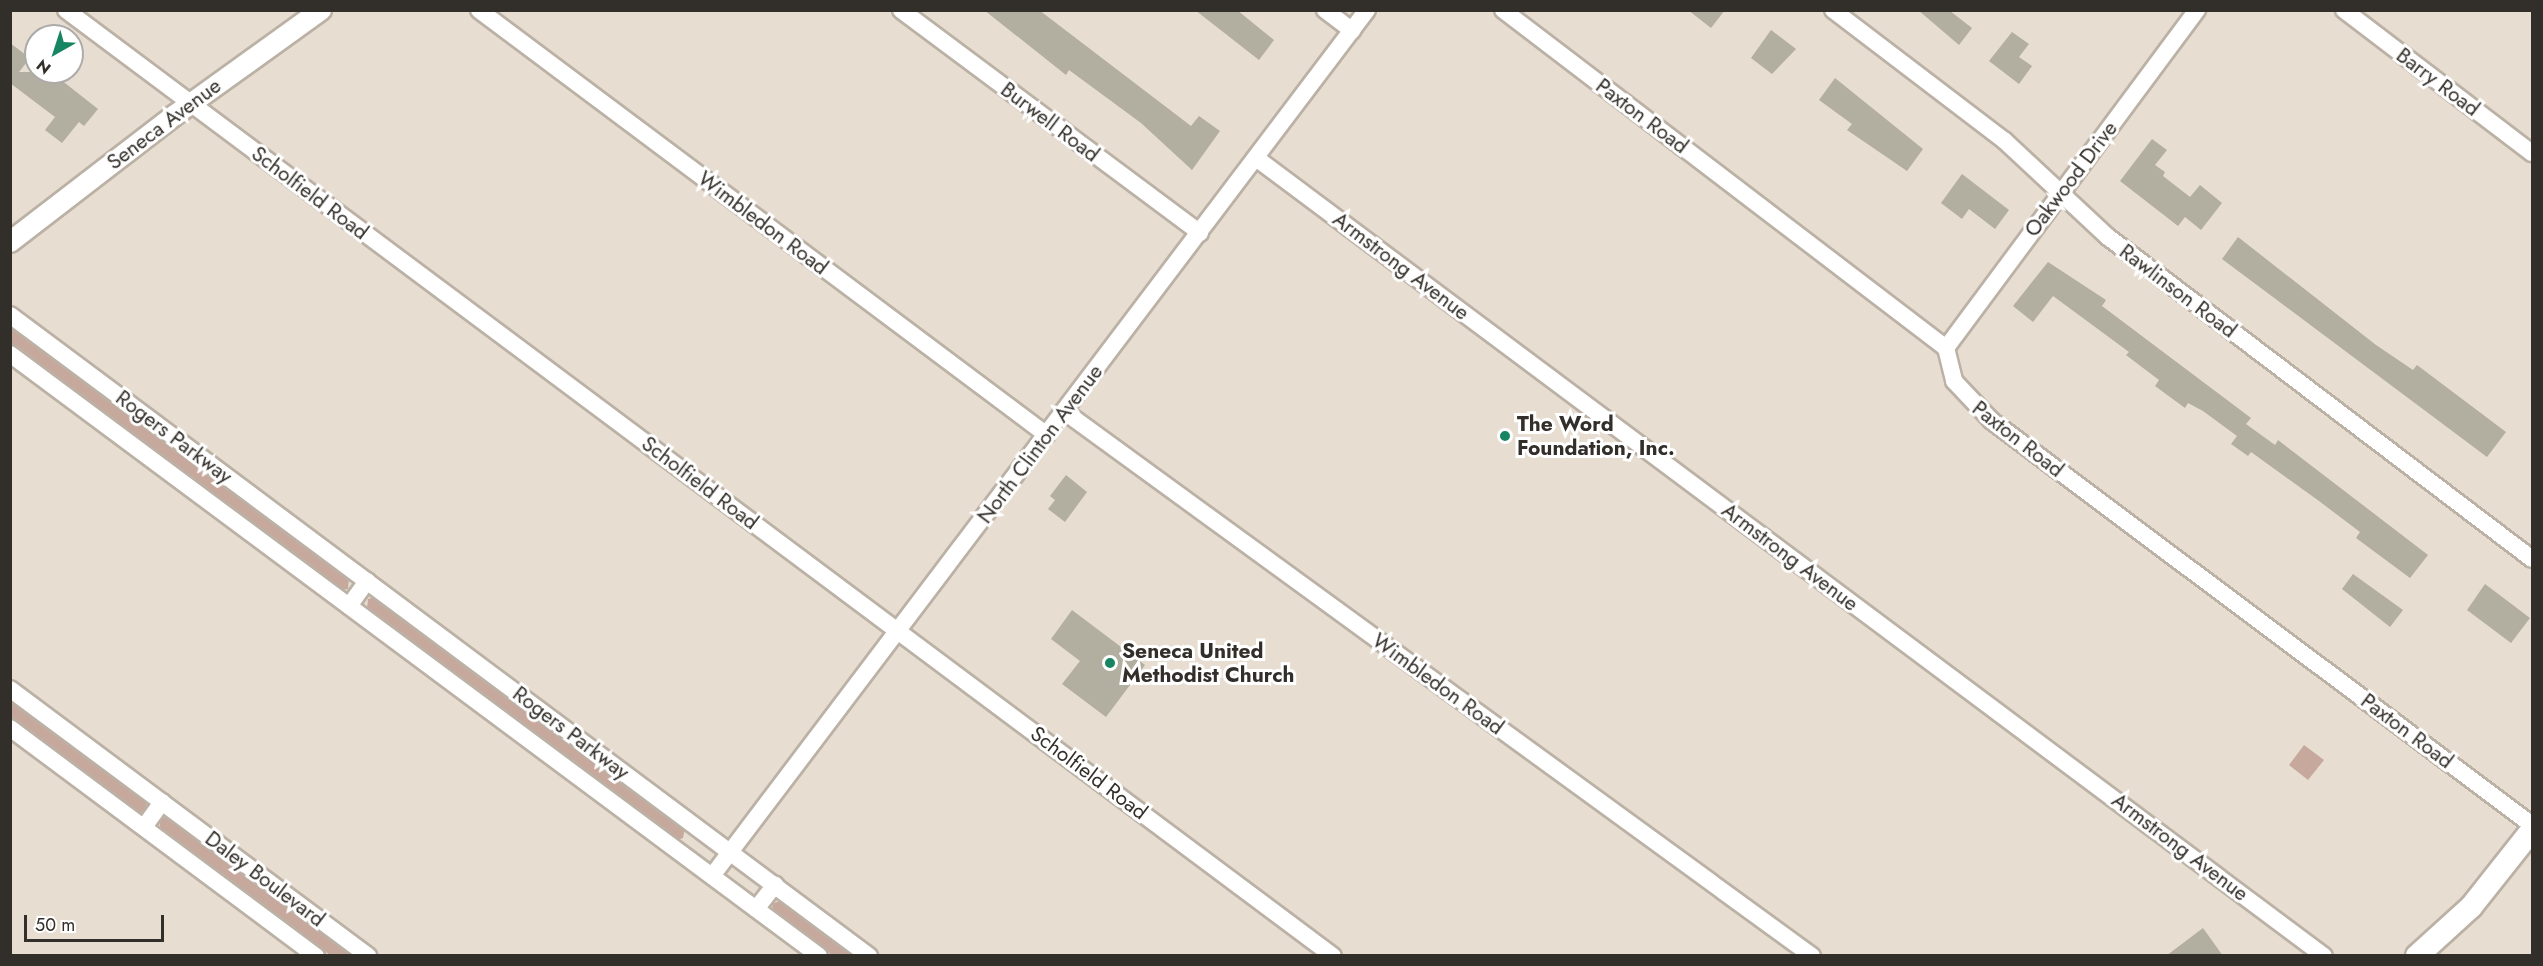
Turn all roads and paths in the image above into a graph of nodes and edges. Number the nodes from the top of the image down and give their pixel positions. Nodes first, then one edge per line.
1 (66, 10) edge
2 (321, 10) edge
3 (479, 10) edge
4 (901, 10) edge
5 (1325, 10) edge
6 (1367, 10) edge
7 (1503, 10) edge
8 (1833, 10) edge
9 (2197, 10) edge
10 (2344, 10) edge
11 (1352, 30) junction
12 (190, 104) junction
13 (2532, 153) edge
14 (1256, 158) junction
15 (2061, 192) junction
16 (1200, 233) junction
17 (10, 242) edge
18 (10, 315) edge
19 (1946, 348) junction
20 (10, 354) edge
21 (1065, 412) junction
22 (1047, 435) junction
23 (2532, 559) edge
24 (367, 581) junction
25 (349, 606) junction
26 (898, 631) junction
27 (10, 689) edge
28 (10, 728) edge
29 (162, 802) junction
30 (2532, 825) edge
31 (144, 827) junction
32 (2532, 830) edge
33 (730, 852) junction
34 (712, 876) junction
35 (774, 885) junction
36 (756, 909) junction
37 (2417, 955) edge
38 (316, 956) edge
39 (368, 956) edge
40 (819, 956) edge
41 (869, 956) edge
42 (1333, 956) edge
43 (1812, 956) edge
44 (2324, 956) edge

1 - 12 street, Scholfield Road
2 - 12 street, Seneca Avenue
3 - 22 street, Wimbledon Road
4 - 16 street, Burwell Road
5 - 11 street
6 - 11 street, North Clinton Avenue
7 - 19 street, Paxton Road
8 - 15 street, Rawlinson Road
9 - 15 street, Oakwood Drive
10 - 13 street, Barry Road
11 - 14 street, North Clinton Avenue
12 - 17 street, Seneca Avenue
12 - 26 street, Scholfield Road
14 - 16 street, North Clinton Avenue
14 - 44 street, Armstrong Avenue
15 - 19 street, Oakwood Drive
15 - 23 street, Rawlinson Road
16 - 21 street, North Clinton Avenue
18 - 24 street, Rogers Parkway
19 - 30 street, Paxton Road
20 - 25 street, Rogers Parkway
21 - 22 street, North Clinton Avenue
21 - 43 street, Wimbledon Road
22 - 26 street, North Clinton Avenue
24 - 25 street
24 - 33 street, Rogers Parkway
25 - 34 street, Rogers Parkway
26 - 33 street, North Clinton Avenue
26 - 42 street, Scholfield Road
27 - 29 street, Daley Boulevard
28 - 31 street, Daley Boulevard
29 - 31 street
29 - 39 street, Daley Boulevard
31 - 38 street, Daley Boulevard
32 - 37 main road
33 - 34 street, North Clinton Avenue
33 - 35 street, Rogers Parkway
34 - 36 street, Rogers Parkway
35 - 36 street
35 - 41 street, Rogers Parkway
36 - 40 street, Rogers Parkway

